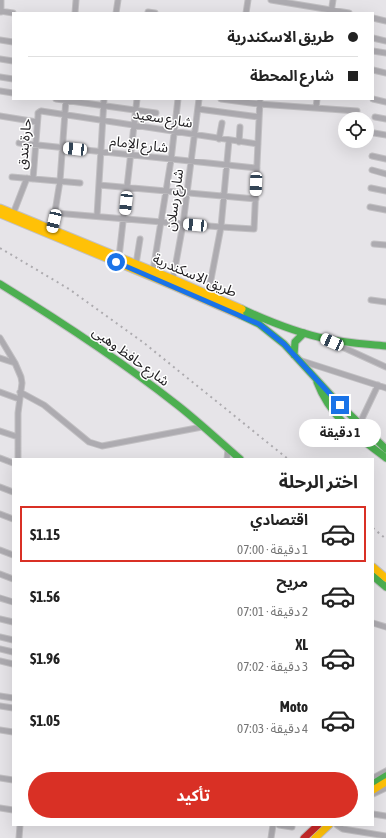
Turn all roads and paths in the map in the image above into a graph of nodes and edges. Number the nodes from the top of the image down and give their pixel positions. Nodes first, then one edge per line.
1 (2, 0) edge
2 (76, 0) edge
3 (118, 0) edge
4 (248, 0) edge
5 (271, 0) edge
6 (333, 0) edge
7 (332, 11) edge
8 (0, 12) edge
9 (75, 12) edge
10 (116, 12) edge
11 (246, 12) edge
12 (12, 13) edge
13 (374, 18) edge
14 (386, 21) edge
15 (374, 38) edge
16 (0, 40) edge
17 (386, 41) edge
18 (12, 42) edge
19 (374, 51) edge
20 (386, 53) edge
21 (0, 59) edge
22 (12, 61) edge
23 (374, 70) edge
24 (386, 73) edge
25 (0, 77) edge
26 (12, 79) edge
27 (0, 91) edge
28 (12, 93) edge
29 (374, 99) edge
30 (66, 100) edge
31 (104, 100) edge
32 (137, 100) edge
33 (178, 100) edge
34 (199, 100) edge
35 (233, 100) edge
36 (317, 100) edge
37 (259, 102) edge
38 (386, 102) edge
39 (104, 106) junction
40 (316, 108) junction
41 (198, 109) junction
42 (136, 110) junction
43 (357, 111) dead end
44 (156, 114) dead end
45 (64, 115) junction
46 (0, 116) edge
47 (259, 117) junction
48 (375, 117) dead end
49 (386, 119) edge
50 (103, 121) junction
51 (37, 122) junction
52 (222, 123) dead end
53 (134, 125) junction
54 (240, 127) dead end
55 (174, 131) junction
56 (374, 133) dead end
57 (194, 135) junction
58 (386, 135) edge
59 (220, 139) junction
60 (229, 140) junction
61 (239, 142) junction
62 (18, 143) dead end
63 (258, 144) junction
64 (36, 145) junction
65 (62, 147) junction
66 (101, 151) junction
67 (131, 155) junction
68 (372, 156) dead end
69 (386, 159) edge
70 (171, 160) junction
71 (191, 162) junction
72 (227, 166) junction
73 (257, 168) junction
74 (372, 170) dead end
75 (386, 174) edge
76 (12, 177) dead end
77 (27, 178) junction
78 (33, 179) junction
79 (60, 181) junction
80 (80, 183) dead end
81 (99, 185) junction
82 (127, 187) junction
83 (371, 188) dead end
84 (166, 191) junction
85 (386, 191) edge
86 (187, 193) junction
87 (225, 197) junction
88 (256, 199) junction
89 (370, 207) dead end
90 (0, 208) edge
91 (386, 210) edge
92 (55, 213) junction
93 (0, 214) edge
94 (13, 214) junction
95 (97, 216) junction
96 (124, 218) junction
97 (161, 222) junction
98 (183, 224) junction
99 (221, 227) junction
100 (52, 230) junction
101 (140, 239) dead end
102 (374, 244) dead end
103 (386, 245) edge
104 (119, 257) junction
105 (136, 264) junction
106 (152, 271) junction
107 (173, 279) junction
108 (0, 284) edge
109 (208, 295) junction
110 (371, 300) dead end
111 (386, 302) edge
112 (304, 333) junction
113 (318, 336) junction
114 (0, 338) edge
115 (386, 346) edge
116 (296, 357) junction
117 (0, 358) edge
118 (15, 363) junction
119 (386, 367) edge
120 (315, 378) junction
121 (378, 385) junction
122 (386, 388) edge
123 (0, 392) edge
124 (20, 392) junction
125 (19, 399) junction
126 (359, 425) junction
127 (202, 427) junction
128 (0, 431) edge
129 (18, 437) junction
130 (228, 448) junction
131 (386, 449) edge
132 (0, 458) edge
133 (18, 458) edge
134 (228, 458) edge
135 (239, 458) edge
136 (386, 458) edge
137 (12, 463) edge
138 (0, 487) edge
139 (12, 492) edge
140 (0, 514) edge
141 (12, 519) edge
142 (0, 550) edge
143 (12, 554) edge
144 (374, 568) edge
145 (0, 574) edge
146 (374, 577) edge
147 (386, 578) edge
148 (12, 579) edge
149 (386, 587) edge
150 (0, 598) edge
151 (12, 602) edge
152 (0, 619) edge
153 (12, 622) edge
154 (374, 624) edge
155 (386, 627) edge
156 (0, 637) edge
157 (12, 640) edge
158 (0, 649) edge
159 (12, 652) edge
160 (0, 661) edge
161 (12, 664) edge
162 (0, 696) edge
163 (12, 698) edge
164 (0, 706) edge
165 (12, 708) edge
166 (0, 730) edge
167 (12, 732) edge
168 (386, 764) edge
169 (386, 773) edge
170 (0, 778) edge
171 (374, 778) edge
172 (12, 780) edge
173 (386, 782) edge
174 (374, 783) edge
175 (386, 788) edge
176 (374, 789) edge
177 (374, 794) edge
178 (0, 808) edge
179 (12, 810) edge
180 (374, 814) edge
181 (386, 816) edge
182 (20, 826) edge
183 (273, 826) edge
184 (286, 826) edge
185 (317, 826) edge
186 (328, 826) edge
187 (338, 826) edge
188 (292, 827) dead end
189 (386, 836) edge
190 (19, 838) edge
191 (271, 838) edge
192 (304, 838) edge
193 (315, 838) edge

1 - 8 street
2 - 9 street
3 - 10 street
4 - 11 street
5 - 7 street
6 - 7 street
8 - 12 street
13 - 14 street
15 - 17 street
16 - 18 street
19 - 20 street
21 - 22 street
23 - 24 street
25 - 26 street
27 - 28 street
29 - 38 street
30 - 39 street
30 - 45 street
31 - 39 street
32 - 42 street
33 - 55 street
34 - 41 street, شارع رسلان
35 - 37 street
36 - 40 street
37 - 40 street
37 - 47 street
39 - 42 street
39 - 50 street
40 - 43 street
41 - 47 street
41 - 57 street, شارع رسلان
42 - 44 street
42 - 53 street
45 - 50 street, شارع سعيد
45 - 51 street, حارة بندق
45 - 65 street
46 - 51 street
47 - 63 street
48 - 49 street
50 - 53 street, شارع سعيد
50 - 66 street
51 - 64 street, حارة بندق
52 - 59 street
53 - 55 street, شارع سعيد
53 - 67 street
54 - 61 street
55 - 57 street, شارع سعيد
55 - 70 street
56 - 58 street
57 - 59 street, شارع سعيد
57 - 71 street, شارع رسلان
59 - 60 street, شارع سعيد
60 - 61 street, شارع سعيد
60 - 72 street
61 - 63 street, شارع سعيد
62 - 64 street, شارع الإمام
63 - 73 street
64 - 65 street, شارع الإمام
64 - 78 street, حارة بندق
65 - 66 street, شارع الإمام
65 - 79 street
66 - 67 street, شارع الإمام
66 - 81 street
67 - 70 street, شارع الإمام
67 - 82 street
68 - 69 street
70 - 71 street, شارع الإمام
70 - 84 street
71 - 72 street, شارع الإمام
71 - 86 street, شارع رسلان
72 - 73 street, شارع الإمام
72 - 87 street
73 - 88 street
74 - 75 street
76 - 77 street
77 - 78 street
77 - 94 street
78 - 79 street
79 - 80 street
79 - 92 street
81 - 82 street
81 - 95 street
82 - 84 street
82 - 96 street
83 - 85 street
84 - 86 street
84 - 97 street
86 - 87 street
86 - 98 street, شارع رسلان
87 - 88 street
87 - 99 street
88 - 99 street
89 - 91 street
90 - 94 main road, طريق الاسكندرية
92 - 95 street
92 - 100 street
93 - 116 main road, طريق الاسكندرية
94 - 100 main road, طريق الاسكندرية
95 - 96 street
96 - 97 street
96 - 104 street
97 - 98 street
97 - 106 street
98 - 99 street
98 - 107 street, شارع رسلان
99 - 109 street
100 - 104 main road, طريق الاسكندرية
101 - 105 street
102 - 103 street
104 - 105 main road, طريق الاسكندرية
105 - 106 main road, طريق الاسكندرية
106 - 107 main road, طريق الاسكندرية
107 - 109 main road, طريق الاسكندرية
108 - 127 main road, شارع حافظ وهبى
109 - 112 main road, طريق الاسكندرية
110 - 111 street
112 - 113 main road, طريق الاسكندرية
112 - 116 main road
113 - 115 main road, طريق الاسكندرية
113 - 119 street
114 - 118 street
116 - 120 main road, طريق الاسكندرية
116 - 121 street
117 - 118 street
118 - 124 street
120 - 126 main road, طريق الاسكندرية
120 - 136 main road
121 - 122 street
121 - 126 street
123 - 125 street
124 - 125 street
124 - 127 street
125 - 129 street
126 - 131 main road, طريق الاسكندرية
127 - 130 main road, شارع حافظ وهبى
128 - 129 street
129 - 133 street
130 - 134 street
130 - 135 main road, شارع حافظ وهبى
132 - 137 street
138 - 139 street
140 - 141 street
142 - 143 street
144 - 147 main road
145 - 148 street
146 - 149 main road
150 - 151 street
152 - 153 street
154 - 155 street
156 - 157 street
158 - 159 street
160 - 161 street
162 - 163 street
164 - 165 street
166 - 167 street
168 - 169 street
169 - 171 street
169 - 174 main road
170 - 172 street
173 - 176 main road
175 - 177 street
178 - 179 street
180 - 181 street
182 - 190 street
183 - 191 street
184 - 188 street
185 - 192 main road
186 - 193 main road
187 - 189 street

